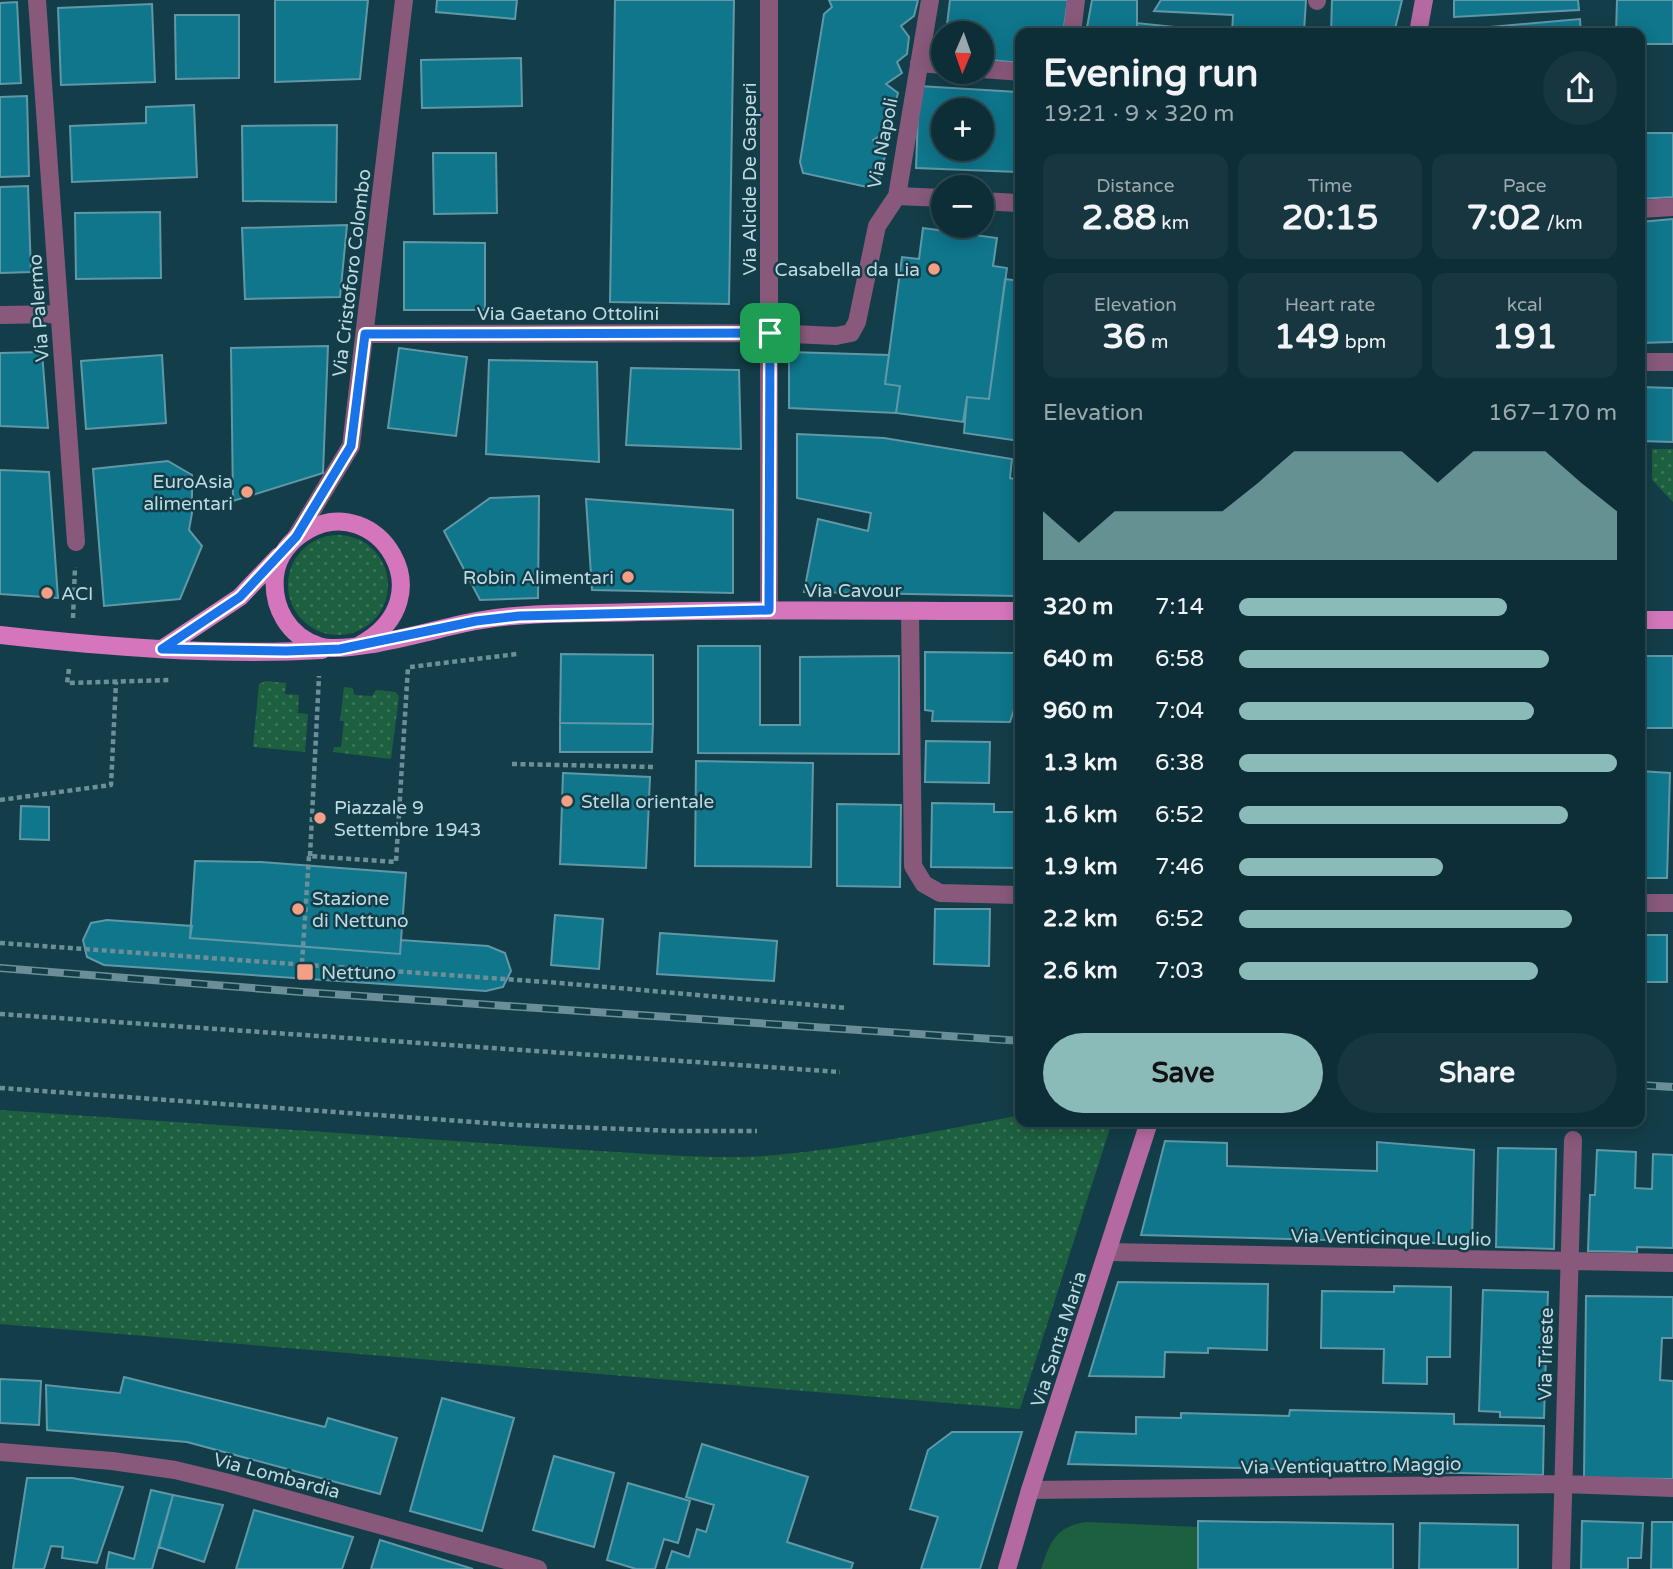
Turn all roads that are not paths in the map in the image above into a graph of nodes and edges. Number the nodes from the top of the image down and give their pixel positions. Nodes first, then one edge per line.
1 (37, 0) edge
2 (404, 0) edge
3 (769, 0) edge
4 (930, 0) edge
5 (1076, 0) edge
6 (1424, 0) edge
7 (1073, 28) edge
8 (1419, 28) edge
9 (919, 63) junction
10 (931, 64) edge
11 (994, 70) edge
12 (1015, 72) edge
13 (897, 196) junction
14 (931, 197) edge
15 (994, 202) edge
16 (1015, 203) edge
17 (1673, 207) edge
18 (1645, 209) edge
19 (59, 314) junction
20 (0, 315) edge
21 (770, 333) junction
22 (365, 334) junction
23 (1645, 362) edge
24 (1673, 362) edge
25 (296, 537) junction
26 (76, 542) road end
27 (283, 552) junction
28 (769, 610) junction
29 (910, 611) junction
30 (1015, 611) edge
31 (1645, 620) edge
32 (1673, 620) edge
33 (0, 635) edge
34 (360, 645) junction
35 (162, 649) junction
36 (340, 649) junction
37 (1015, 895) edge
38 (1645, 903) edge
39 (1673, 904) edge
40 (1147, 1127) edge
41 (1573, 1140) dead end
42 (1108, 1252) junction
43 (1568, 1261) junction
44 (1673, 1263) edge
45 (0, 1452) edge
46 (1563, 1484) junction
47 (1673, 1488) edge
48 (1030, 1490) junction
49 (485, 1562) edge
50 (538, 1569) edge
51 (1007, 1569) edge
52 (1561, 1569) edge

1 - 19 street, Via Palermo
2 - 22 street, Via Cristoforo Colombo
3 - 21 street, Via Alcide De Gasperi
4 - 9 street, Via Napoli
5 - 7 street
6 - 8 main road
9 - 10 street
9 - 13 street, Via Napoli
11 - 12 street
13 - 14 street
13 - 21 street, Via Napoli
15 - 16 street
17 - 18 street
19 - 20 street
19 - 26 street, Via Palermo
21 - 22 street, Via Gaetano Ottolini
21 - 28 street, Via Alcide De Gasperi
22 - 25 street, Via Cristoforo Colombo
23 - 24 street
25 - 27 main road
25 - 34 main road
27 - 35 main road
27 - 36 main road
28 - 29 main road, Via Cavour
28 - 34 main road, Via Cavour
29 - 30 main road, Via Cavour
29 - 37 street
31 - 32 main road
33 - 35 main road
34 - 36 main road
35 - 36 main road
38 - 39 street
40 - 42 main road, Via Santa Maria
41 - 43 street, Via Trieste
42 - 43 street, Via Venticinque Luglio
42 - 48 main road, Via Santa Maria
43 - 44 street, Via Venticinque Luglio
43 - 46 street, Via Trieste
45 - 49 street, Via Lombardia
46 - 47 street, Via Ventiquattro Maggio
46 - 48 street, Via Ventiquattro Maggio
46 - 52 street, Via Trieste
48 - 51 main road, Via Santa Maria
49 - 50 street, Via Lombardia

